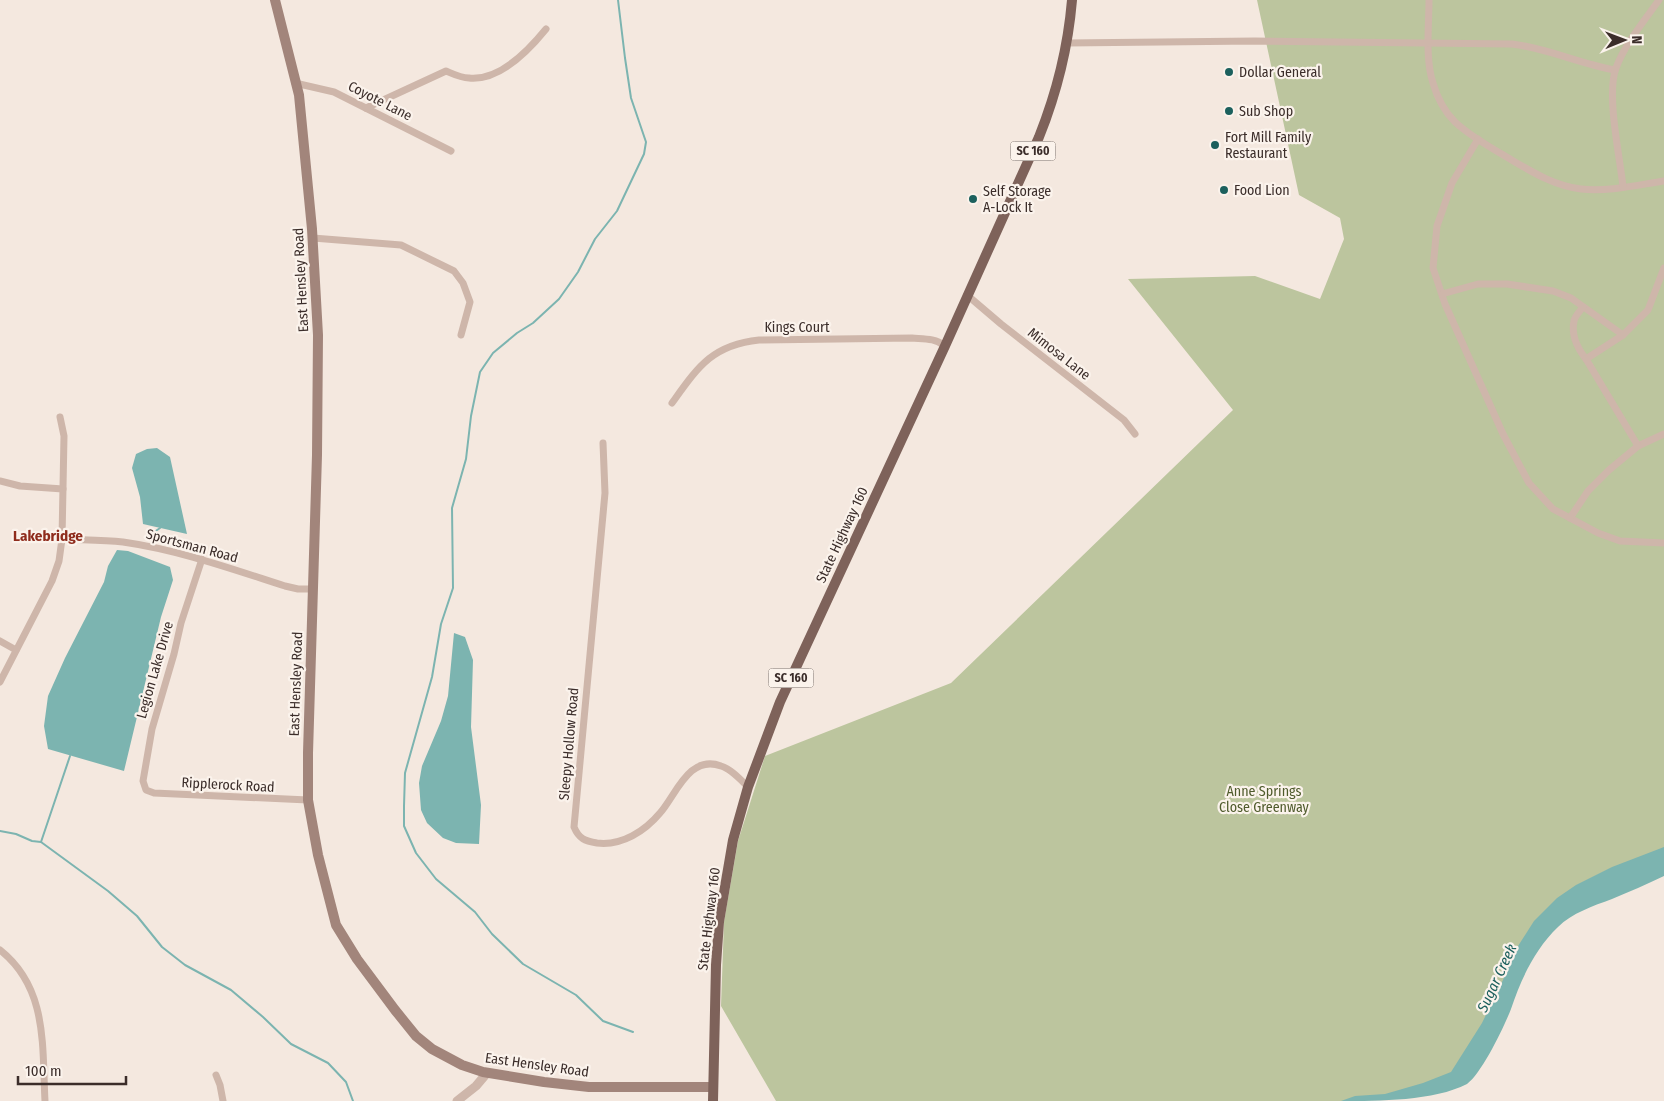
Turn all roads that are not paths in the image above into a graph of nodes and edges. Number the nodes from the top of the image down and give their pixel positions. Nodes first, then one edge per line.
1 (275, 0) edge
2 (1072, 0) edge
3 (1430, 0) edge
4 (1659, 0) edge
5 (546, 30) dead end
6 (1067, 43) junction
7 (1429, 44) junction
8 (1615, 70) junction
9 (295, 83) junction
10 (366, 108) junction
11 (1478, 139) junction
12 (451, 151) dead end
13 (1664, 181) edge
14 (1624, 187) junction
15 (313, 238) junction
16 (1664, 268) edge
17 (1442, 294) junction
18 (967, 295) junction
19 (1583, 307) junction
20 (461, 335) dead end
21 (1623, 335) junction
22 (945, 346) junction
23 (1586, 359) junction
24 (672, 403) dead end
25 (60, 417) dead end
26 (1135, 434) dead end
27 (1664, 434) edge
28 (603, 443) dead end
29 (1638, 446) junction
30 (0, 481) edge
31 (63, 488) junction
32 (1570, 518) junction
33 (62, 538) junction
34 (1664, 543) edge
35 (202, 559) junction
36 (312, 589) junction
37 (0, 641) edge
38 (16, 650) junction
39 (0, 682) edge
40 (748, 787) junction
41 (146, 790) joint
42 (308, 800) junction
43 (0, 950) edge
44 (487, 1073) junction
45 (216, 1075) dead end
46 (713, 1087) junction
47 (45, 1101) edge
48 (223, 1101) edge
49 (457, 1101) edge
50 (713, 1101) edge

1 - 9 main road, East Hensley Road
2 - 6 main road, State Highway 160 / SC 160
3 - 7 street
4 - 8 street
5 - 10 street
6 - 7 street
6 - 18 main road, State Highway 160 / SC 160
7 - 8 street
7 - 11 street
8 - 14 street
9 - 10 street, Coyote Lane
9 - 15 main road, East Hensley Road
10 - 12 street, Coyote Lane
11 - 14 street
11 - 17 street
13 - 14 street
15 - 20 street
15 - 36 main road, East Hensley Road
16 - 21 street
17 - 19 street
17 - 32 street
18 - 22 main road, State Highway 160 / SC 160
18 - 26 street, Mimosa Lane
19 - 21 street
19 - 23 street
21 - 23 street
22 - 24 street, Kings Court
22 - 40 main road, State Highway 160 / SC 160
23 - 29 street
25 - 31 street
27 - 29 street
28 - 40 street, Sleepy Hollow Road
29 - 32 street
30 - 31 street
31 - 33 street
32 - 34 street
33 - 35 street, Sportsman Road
33 - 38 street
35 - 36 street, Sportsman Road
35 - 41 street, Legion Lake Drive
36 - 42 main road, East Hensley Road
37 - 38 street
38 - 39 street
40 - 46 main road, State Highway 160 / SC 160
41 - 42 street, Ripplerock Road
42 - 44 main road, East Hensley Road
43 - 47 street
44 - 46 main road, East Hensley Road
44 - 49 street
45 - 48 street
46 - 50 main road, State Highway 160 / SC 160

